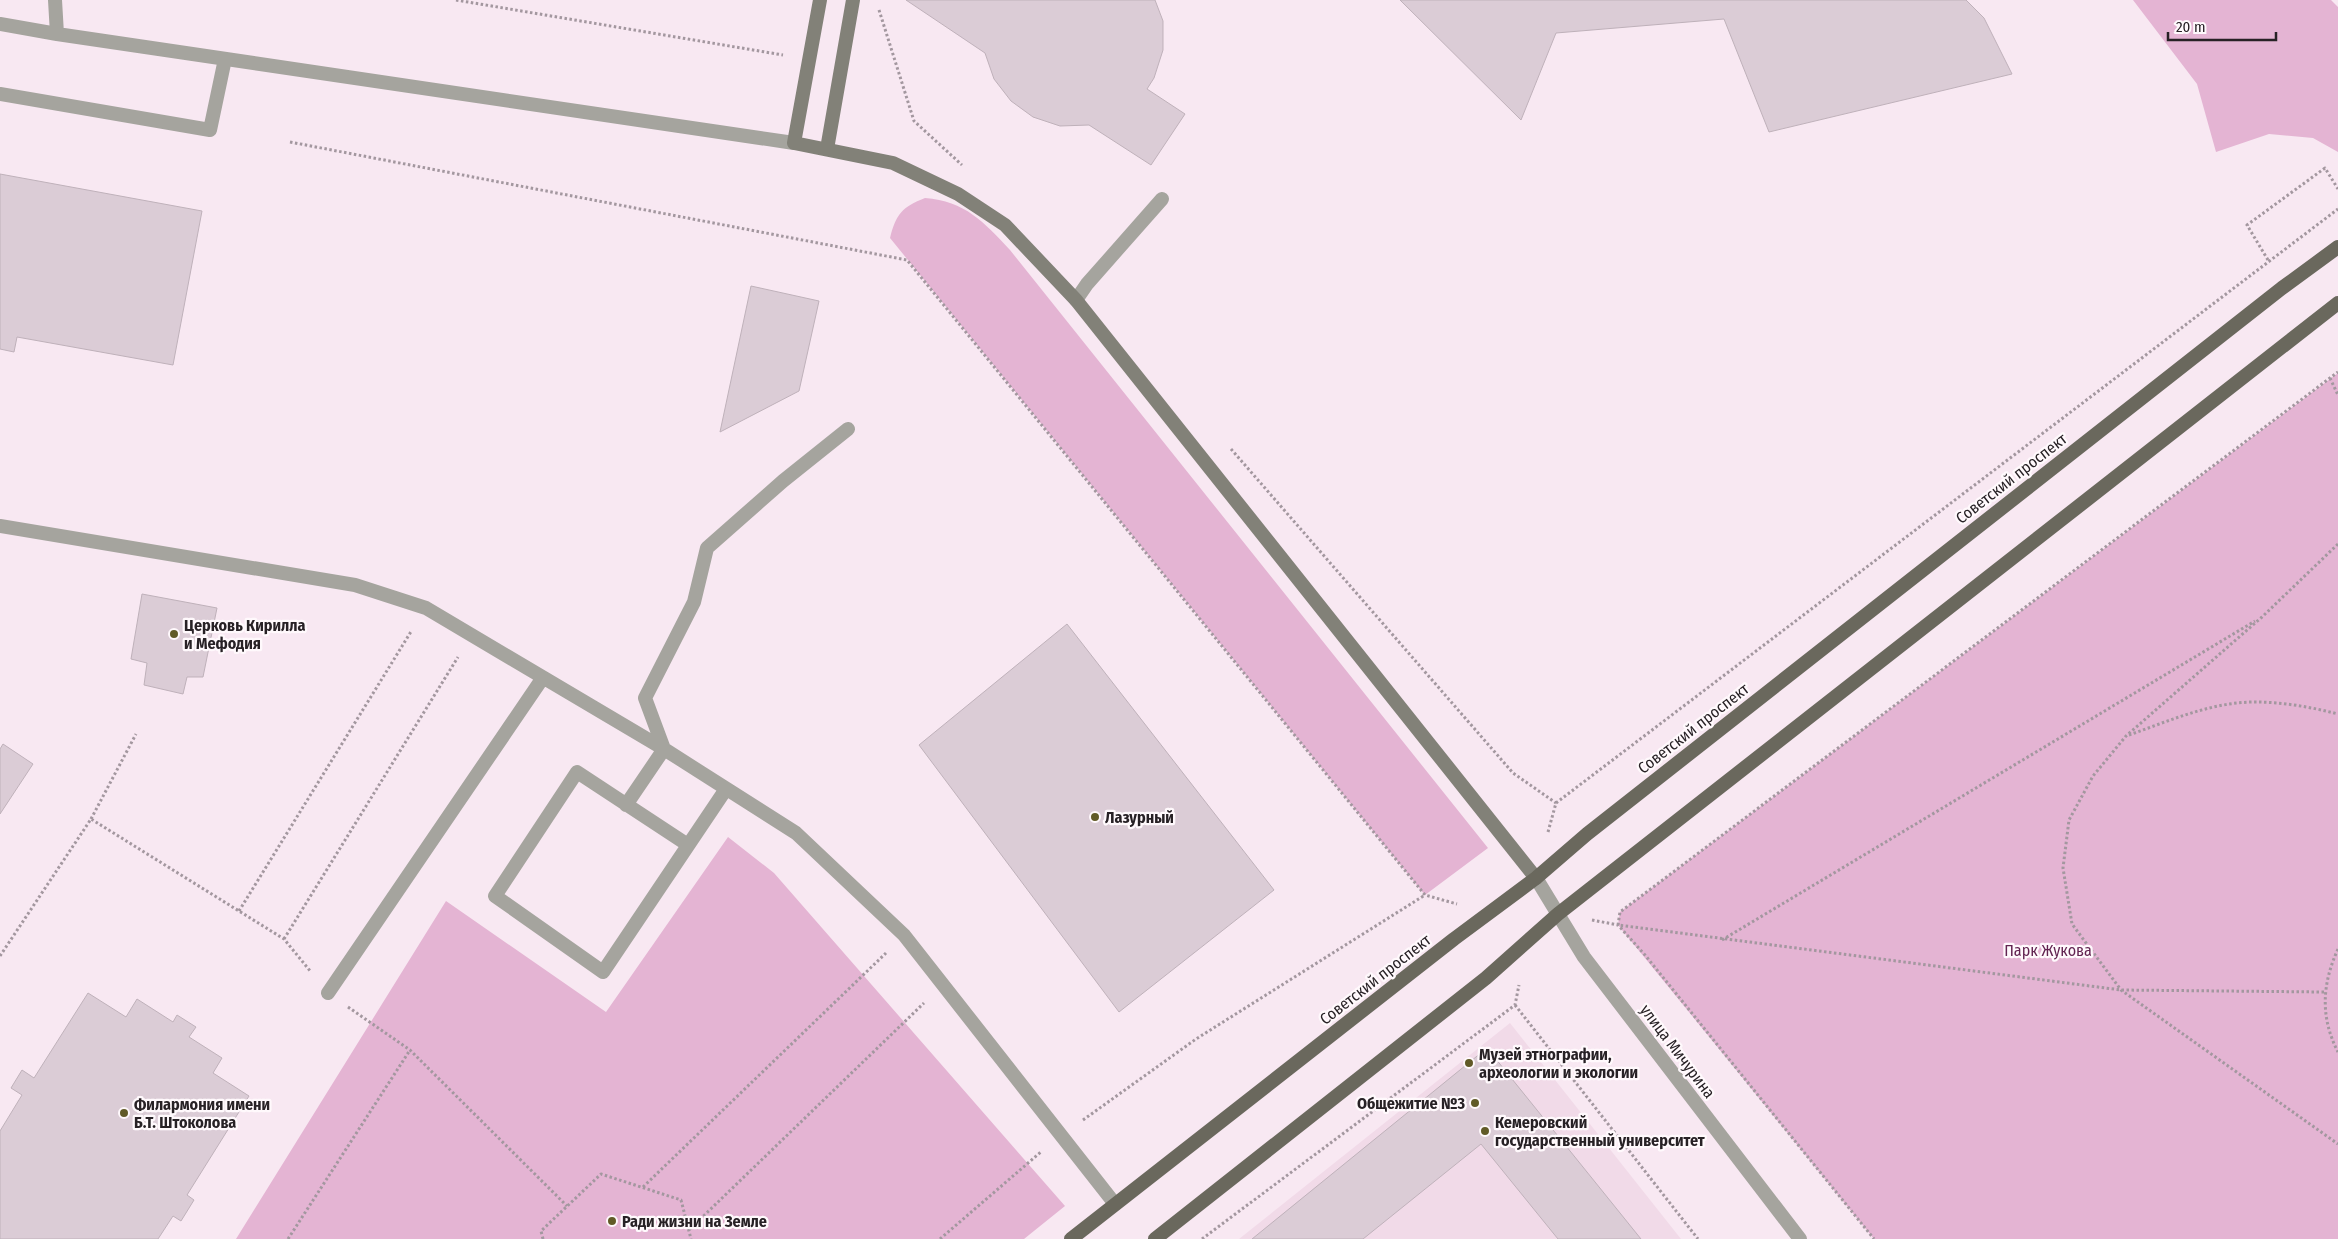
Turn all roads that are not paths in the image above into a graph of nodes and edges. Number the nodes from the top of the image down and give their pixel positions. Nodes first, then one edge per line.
1 (55, 0) edge
2 (820, 0) edge
3 (853, 0) edge
4 (0, 24) edge
5 (57, 34) junction
6 (225, 59) junction
7 (0, 94) edge
8 (794, 143) junction
9 (827, 149) junction
10 (1162, 199) dead end
11 (2338, 247) edge
12 (1076, 300) junction
13 (2338, 303) edge
14 (848, 429) dead end
15 (0, 526) edge
16 (542, 679) junction
17 (664, 749) junction
18 (726, 789) junction
19 (626, 804) junction
20 (688, 845) junction
21 (1536, 878) junction
22 (1558, 914) junction
23 (328, 993) road end
24 (1115, 1204) junction
25 (1071, 1239) edge
26 (1155, 1239) edge
27 (1800, 1239) edge

1 - 5 street
2 - 8 main road
3 - 9 main road
4 - 5 street
5 - 6 street
6 - 7 street
6 - 8 street
8 - 9 main road
9 - 12 main road
10 - 12 street
11 - 21 main road, Советский проспект
12 - 21 main road
13 - 22 main road
14 - 17 street
15 - 16 street
16 - 17 street
16 - 23 street
17 - 18 street
17 - 19 street
18 - 20 street
18 - 24 street
19 - 20 street
19 - 20 street
21 - 22 street, улица Мичурина
21 - 24 main road, Советский проспект
22 - 26 main road
22 - 27 street, улица Мичурина
24 - 25 main road, Советский проспект

